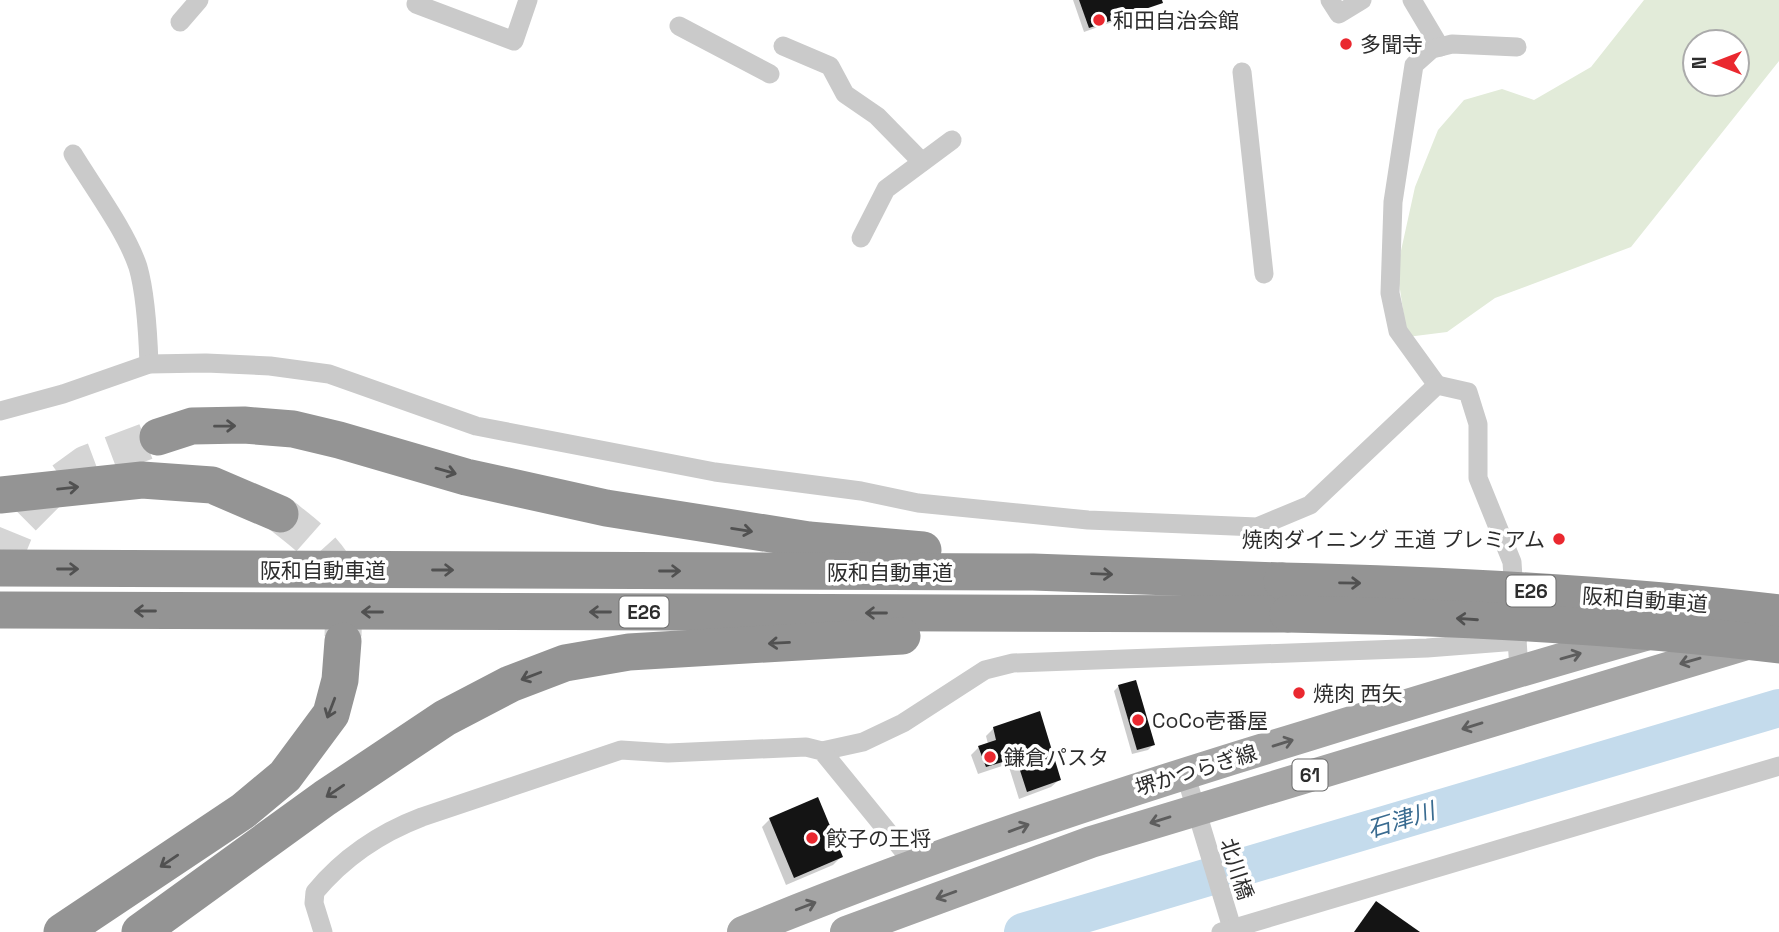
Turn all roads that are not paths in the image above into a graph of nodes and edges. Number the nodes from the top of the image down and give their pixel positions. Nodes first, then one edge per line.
1 (199, 0) edge
2 (418, 0) edge
3 (528, 0) edge
4 (1330, 0) edge
5 (1362, 0) edge
6 (1412, 0) edge
7 (180, 22) dead end
8 (679, 26) dead end
9 (783, 46) dead end
10 (1440, 47) junction
11 (1517, 47) dead end
12 (1242, 72) dead end
13 (770, 74) dead end
14 (952, 140) dead end
15 (73, 154) dead end
16 (922, 162) junction
17 (860, 238) dead end
18 (1264, 274) dead end
19 (149, 364) junction
20 (1437, 385) junction
21 (0, 411) edge
22 (158, 436) tunnel mouth
23 (0, 495) edge
24 (280, 514) tunnel mouth
25 (0, 568) edge
26 (1033, 572) junction
27 (1285, 598) junction
28 (1779, 598) edge
29 (0, 610) edge
30 (1779, 613) edge
31 (1779, 635) edge
32 (342, 641) tunnel mouth
33 (1779, 645) edge
34 (1518, 656) junction
35 (822, 751) junction
36 (1779, 766) edge
37 (1185, 773) junction
38 (1199, 822) junction
39 (915, 865) junction
40 (1227, 926) edge
41 (62, 932) edge
42 (141, 932) edge
43 (324, 932) edge
44 (743, 932) edge
45 (846, 932) edge

1 - 7 street
2 - 3 street
4 - 5 street
6 - 10 street
8 - 13 street
9 - 16 street
10 - 11 street
10 - 20 street
12 - 18 street
14 - 16 street
15 - 19 street
16 - 17 street
19 - 20 street
19 - 21 street
20 - 34 street
22 -> 26 highway
23 -> 24 highway
25 -> 26 highway, 阪和自動車道 / E26
26 -> 27 highway, 阪和自動車道 / E26
27 -> 29 highway, 阪和自動車道 / E26
27 -> 30 highway, 阪和自動車道 / E26, bridge
33 -> 27 highway, 阪和自動車道 / E26, bridge
27 -> 42 highway
34 -> 28 main road, 堺かつらぎ線 / 61
31 -> 38 main road, 堺かつらぎ線 / 61
32 -> 41 highway
34 - 35 street
37 -> 34 main road, 堺かつらぎ線 / 61
35 - 39 street
35 - 43 street
36 - 40 street
37 - 38 street, 北川橋
39 -> 37 main road, 堺かつらぎ線 / 61
38 - 40 street, 北川橋
38 -> 45 main road, 堺かつらぎ線 / 61
44 -> 39 main road, 堺かつらぎ線 / 61

